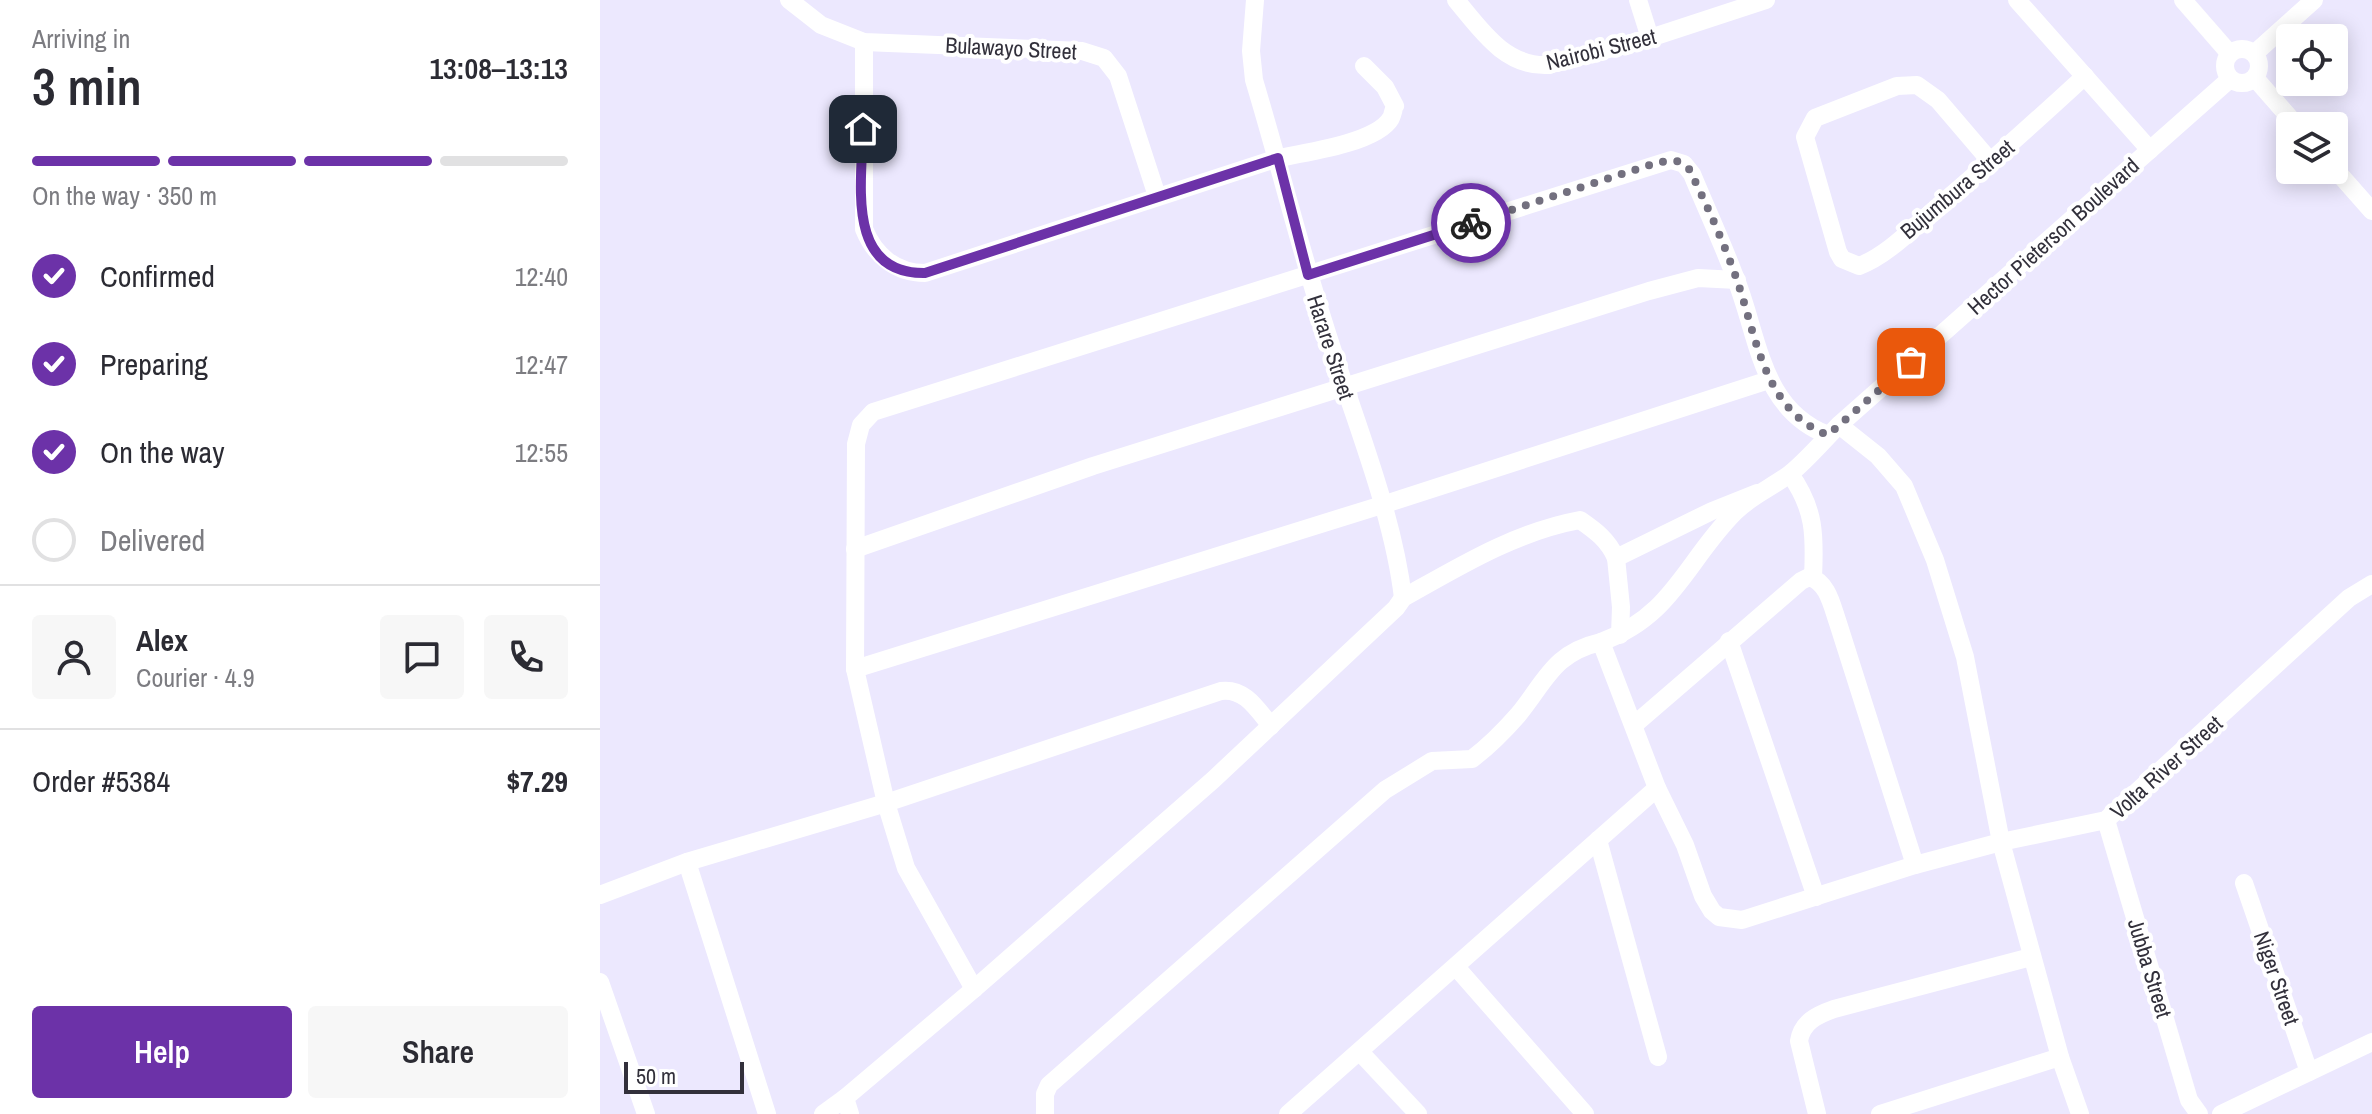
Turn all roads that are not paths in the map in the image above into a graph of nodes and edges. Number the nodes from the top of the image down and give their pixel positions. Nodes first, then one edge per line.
1 (789, 0) edge
2 (1255, 0) edge
3 (1456, 0) edge
4 (1638, 0) edge
5 (1766, 0) edge
6 (2017, 0) edge
7 (2183, 0) edge
8 (2314, 0) edge
9 (1650, 38) junction
10 (864, 42) junction
11 (2255, 53) junction
12 (2230, 54) junction
13 (1364, 66) dead end
14 (2085, 76) junction
15 (2255, 78) junction
16 (2230, 79) junction
17 (2285, 112) edge
18 (2150, 150) junction
19 (1278, 158) junction
20 (1991, 162) junction
21 (2348, 184) edge
22 (1157, 196) junction
23 (2372, 211) edge
24 (1308, 275) junction
25 (1737, 280) junction
26 (1769, 380) junction
27 (1344, 386) junction
28 (1834, 430) junction
29 (1790, 474) junction
30 (1757, 493) junction
31 (1382, 505) junction
32 (855, 549) junction
33 (1616, 558) junction
34 (1813, 578) junction
35 (2372, 584) edge
36 (1403, 598) junction
37 (1620, 635) junction
38 (1729, 641) junction
39 (1601, 642) junction
40 (855, 669) junction
41 (1634, 725) junction
42 (1271, 726) junction
43 (1657, 788) junction
44 (886, 803) junction
45 (2106, 820) junction
46 (1598, 840) junction
47 (2001, 842) junction
48 (687, 862) junction
49 (1915, 865) junction
50 (2244, 883) dead end
51 (600, 895) edge
52 (1816, 897) junction
53 (2031, 957) junction
54 (1456, 967) junction
55 (600, 982) edge
56 (974, 989) junction
57 (2372, 1042) edge
58 (1360, 1052) junction
59 (1658, 1057) dead end
60 (2060, 1057) junction
61 (2309, 1072) junction
62 (847, 1106) edge
63 (646, 1114) edge
64 (767, 1114) edge
65 (823, 1114) edge
66 (1045, 1114) edge
67 (1288, 1114) edge
68 (1418, 1114) edge
69 (1585, 1114) edge
70 (1817, 1114) edge
71 (1880, 1114) edge
72 (2080, 1114) edge
73 (2199, 1114) edge
74 (2221, 1114) edge

1 - 10 street, Bulawayo Street
2 - 19 street, Harare Street
3 - 9 street, Nairobi Street
4 - 9 street
5 - 9 street, Nairobi Street
6 - 14 street
7 - 12 street
8 - 11 street
10 - 22 street, Bulawayo Street
10 - 22 street
11 - 12 street
11 - 15 street
12 - 16 street
13 - 19 street
14 - 18 street
14 - 20 street, Bujumbura Street
15 - 16 street
15 - 17 street
16 - 18 street, Hector Pieterson Boulevard
18 - 28 street, Hector Pieterson Boulevard
19 - 22 street
19 - 24 street, Harare Street
20 - 20 street, Bujumbura Street
21 - 23 street
24 - 25 street
24 - 27 street, Harare Street
24 - 32 street
25 - 26 street
25 - 27 street
26 - 28 street
26 - 31 street
27 - 31 street, Harare Street
27 - 32 street
28 - 29 street, Hector Pieterson Boulevard
28 - 47 street
29 - 30 street, Hector Pieterson Boulevard
29 - 34 street
30 - 33 street
30 - 37 street
31 - 36 street, Harare Street
31 - 40 street
32 - 40 street
33 - 36 street
33 - 37 street
34 - 38 street
34 - 49 street
35 - 45 street, Volta River Street
36 - 42 street
37 - 39 street
38 - 41 street
38 - 52 street
39 - 41 street
39 - 66 street
40 - 44 street
41 - 43 street
42 - 44 street
42 - 56 street
43 - 46 street
43 - 52 street, Volta River Street
44 - 48 street
44 - 56 street
45 - 47 street, Volta River Street
45 - 73 street, Jubba Street
46 - 54 street
46 - 59 street
47 - 49 street, Volta River Street
47 - 53 street
48 - 51 street
48 - 64 street
49 - 52 street, Volta River Street
50 - 61 street, Niger Street
53 - 60 street
53 - 70 street
54 - 58 street
54 - 69 street
55 - 63 street
56 - 62 street
57 - 61 street
58 - 67 street
58 - 68 street
60 - 71 street
60 - 72 street
61 - 74 street
62 - 65 street

